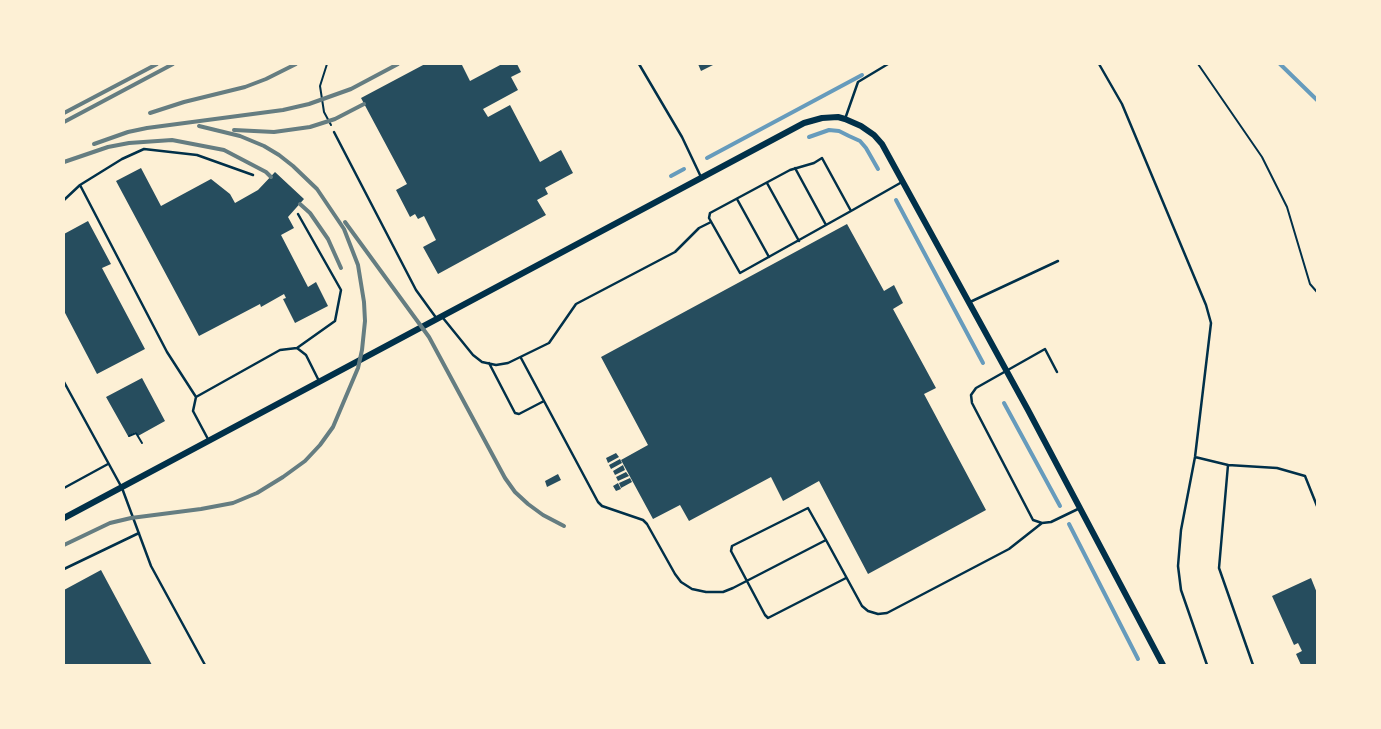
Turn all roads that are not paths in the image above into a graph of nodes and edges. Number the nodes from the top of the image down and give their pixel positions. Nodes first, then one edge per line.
1 (639, 64) edge
2 (888, 64) edge
3 (1099, 64) edge
4 (846, 118) junction
5 (334, 132) road end
6 (795, 168) junction
7 (253, 175) dead end
8 (702, 178) junction
9 (767, 182) junction
10 (903, 182) junction
11 (80, 185) junction
12 (737, 198) junction
13 (64, 200) edge
14 (851, 211) junction
15 (298, 214) dead end
16 (711, 222) junction
17 (826, 225) junction
18 (799, 240) junction
19 (770, 257) junction
20 (1058, 261) dead end
21 (969, 303) junction
22 (440, 319) junction
23 (297, 348) junction
24 (522, 358) junction
25 (489, 363) junction
26 (1006, 370) junction
27 (1057, 372) dead end
28 (64, 382) edge
29 (320, 382) junction
30 (196, 397) junction
31 (544, 400) junction
32 (209, 441) junction
33 (1195, 457) junction
34 (109, 464) junction
35 (1228, 465) junction
36 (64, 488) edge
37 (122, 488) junction
38 (1317, 506) edge
39 (1080, 508) junction
40 (64, 518) edge
41 (1042, 523) junction
42 (139, 533) junction
43 (826, 540) junction
44 (64, 569) edge
45 (846, 578) junction
46 (747, 582) junction
47 (205, 665) edge
48 (1163, 665) edge
49 (1207, 665) edge
50 (1253, 665) edge

1 - 8 lane
2 - 4 lane
3 - 33 lane
4 - 8 street
4 - 10 street
5 - 22 lane
6 - 9 lane
6 - 14 lane
6 - 17 lane
7 - 11 lane
8 - 22 street
9 - 12 lane
9 - 18 lane
10 - 14 lane
10 - 21 street
11 - 13 lane
11 - 30 lane
12 - 16 lane
12 - 19 lane
14 - 17 lane
15 - 23 lane
16 - 19 lane
16 - 24 lane
17 - 18 lane
18 - 19 lane
20 - 21 lane
21 - 26 street
22 - 25 lane
22 - 29 street
23 - 29 lane
23 - 30 lane
24 - 25 lane
24 - 31 lane
25 - 31 lane
26 - 27 lane
26 - 39 street
26 - 41 lane
28 - 34 lane
29 - 32 street
30 - 32 lane
31 - 46 lane
32 - 37 street
33 - 35 lane
33 - 49 lane
34 - 36 lane
34 - 37 lane
35 - 38 lane
35 - 50 lane
37 - 40 street
37 - 42 lane
39 - 41 lane
39 - 48 street
41 - 45 lane
42 - 44 lane
42 - 47 lane
43 - 45 lane
43 - 46 lane
43 - 46 lane
45 - 46 lane

